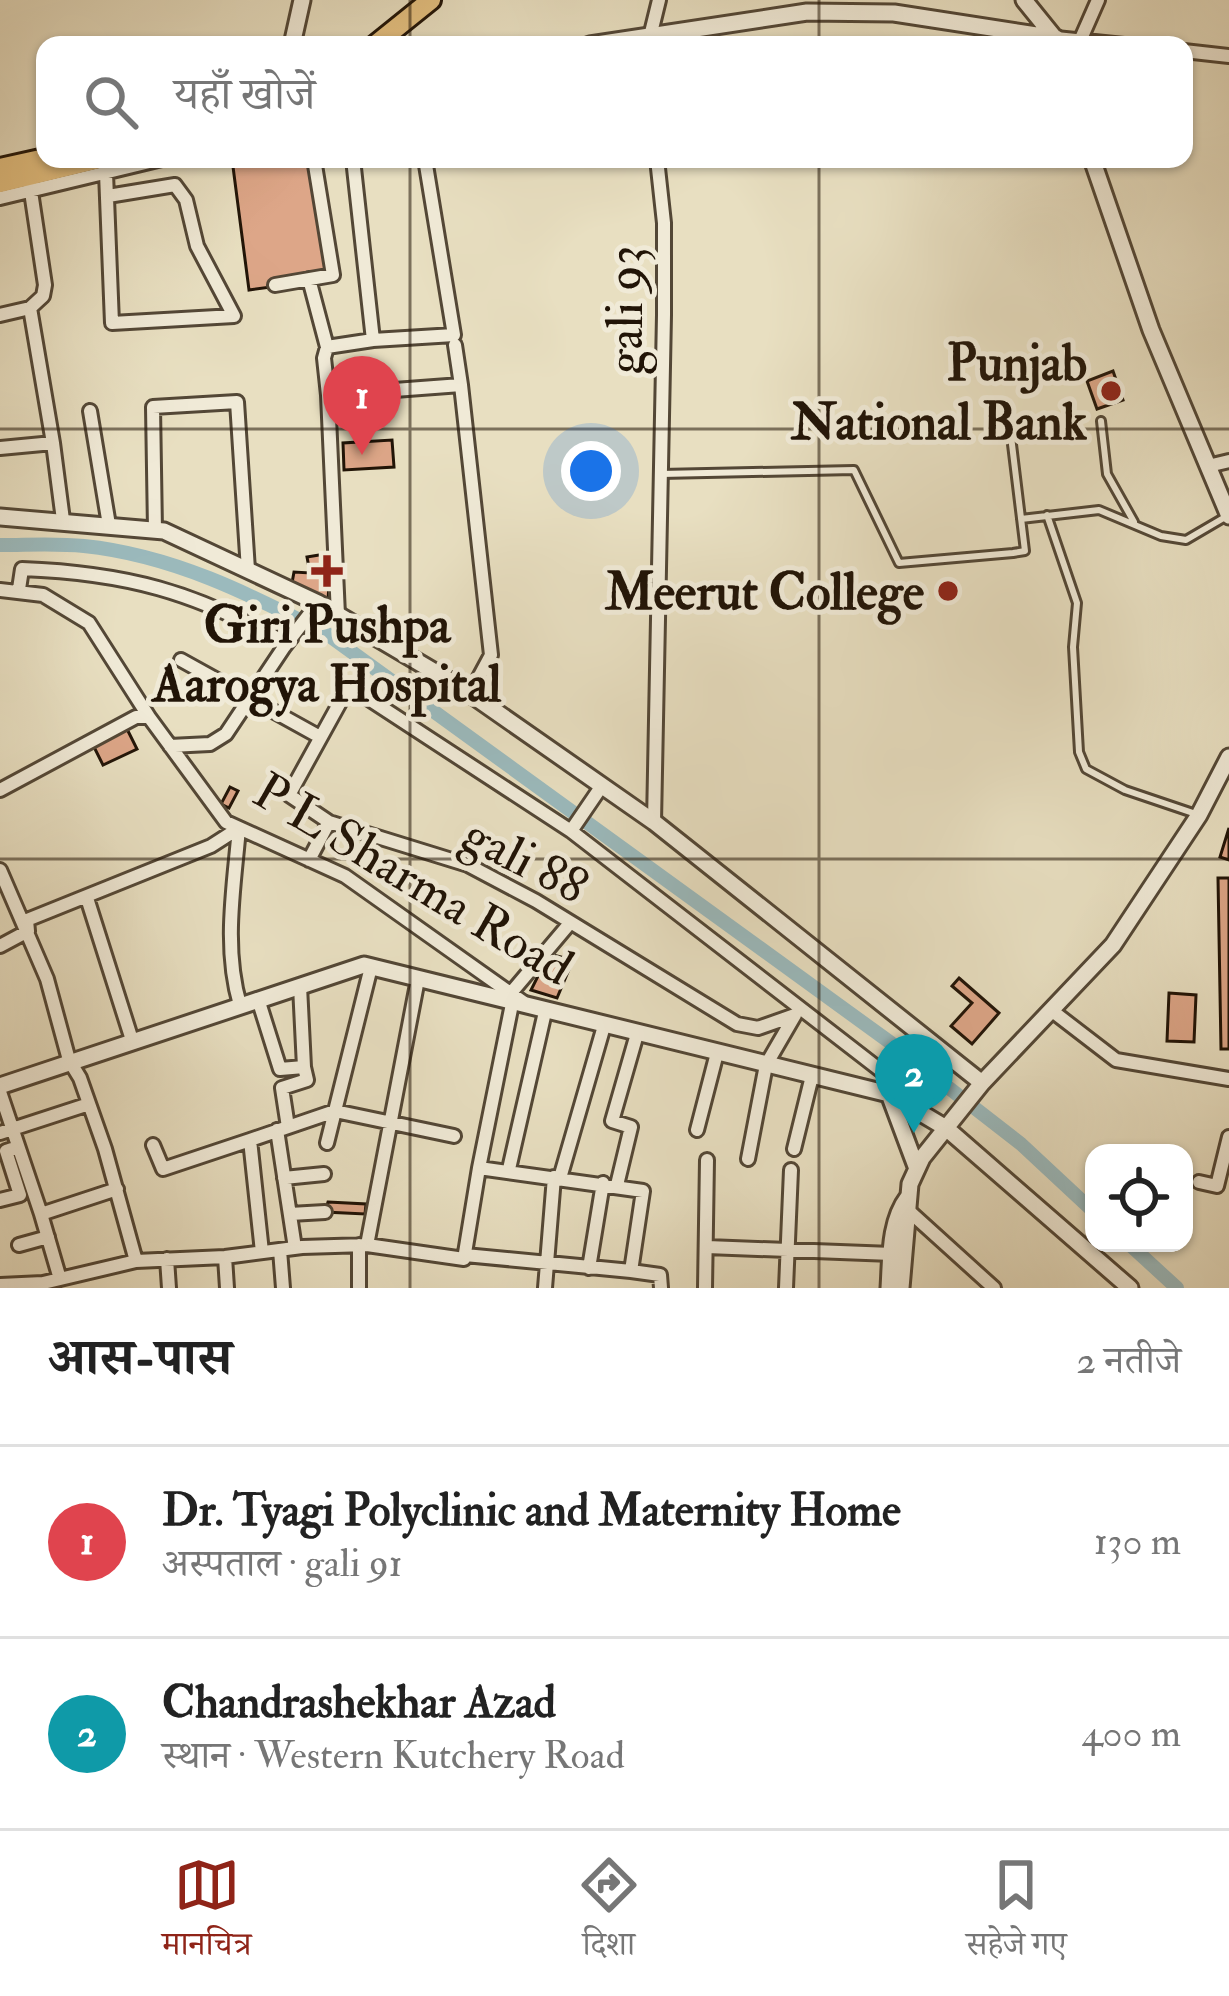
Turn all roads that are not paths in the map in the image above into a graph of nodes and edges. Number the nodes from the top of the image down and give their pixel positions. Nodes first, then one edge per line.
1 (302, 0) edge
2 (431, 0) edge
3 (659, 0) edge
4 (1024, 0) edge
5 (1098, 0) edge
6 (806, 6) edge
7 (294, 36) edge
8 (386, 36) edge
9 (650, 36) edge
10 (663, 36) edge
11 (1023, 36) edge
12 (1053, 36) edge
13 (1082, 36) edge
14 (1193, 52) edge
15 (1229, 56) edge
16 (0, 168) edge
17 (79, 168) edge
18 (102, 168) edge
19 (315, 168) edge
20 (354, 168) edge
21 (426, 168) edge
22 (658, 168) edge
23 (1095, 168) edge
24 (32, 172) edge
25 (0, 183) edge
26 (109, 196) junction
27 (0, 198) edge
28 (309, 279) junction
29 (275, 285) dead end
30 (30, 308) junction
31 (0, 315) edge
32 (373, 340) junction
33 (454, 340) junction
34 (326, 352) junction
35 (461, 385) junction
36 (328, 395) junction
37 (90, 411) dead end
38 (1101, 421) dead end
39 (1010, 428) dead end
40 (53, 443) junction
41 (0, 448) edge
42 (1229, 461) edge
43 (1208, 466) junction
44 (661, 474) junction
45 (1047, 515) junction
46 (1229, 516) edge
47 (0, 517) edge
48 (1021, 519) junction
49 (63, 520) junction
50 (110, 525) junction
51 (1136, 526) junction
52 (155, 530) junction
53 (248, 570) junction
54 (19, 589) junction
55 (0, 590) edge
56 (317, 604) junction
57 (338, 615) junction
58 (286, 644) junction
59 (181, 660) dead end
60 (470, 694) junction
61 (251, 700) junction
62 (149, 717) junction
63 (320, 737) junction
64 (170, 746) junction
65 (1229, 757) edge
66 (601, 787) junction
67 (0, 790) edge
68 (1199, 815) junction
69 (654, 821) junction
70 (329, 822) junction
71 (239, 828) junction
72 (571, 831) junction
73 (309, 860) junction
74 (0, 870) edge
75 (87, 898) junction
76 (570, 923) junction
77 (28, 931) junction
78 (0, 946) edge
79 (371, 967) junction
80 (418, 979) junction
81 (300, 986) junction
82 (258, 999) junction
83 (511, 999) junction
84 (240, 1005) junction
85 (1052, 1010) junction
86 (540, 1011) junction
87 (604, 1026) junction
88 (637, 1034) junction
89 (132, 1040) junction
90 (717, 1053) junction
91 (69, 1060) junction
92 (766, 1065) junction
93 (304, 1067) junction
94 (812, 1076) junction
95 (1229, 1079) edge
96 (0, 1089) edge
97 (978, 1089) junction
98 (885, 1093) junction
99 (89, 1104) junction
100 (335, 1111) junction
101 (390, 1123) junction
102 (946, 1127) junction
103 (282, 1128) junction
104 (697, 1130) dead end
105 (6, 1131) edge
106 (454, 1136) dead end
107 (250, 1140) junction
108 (1229, 1140) edge
109 (327, 1143) dead end
110 (152, 1144) dead end
111 (18, 1147) junction
112 (794, 1148) dead end
113 (748, 1159) dead end
114 (707, 1160) dead end
115 (479, 1168) junction
116 (509, 1169) junction
117 (917, 1169) junction
118 (790, 1170) dead end
119 (324, 1174) dead end
120 (557, 1177) junction
121 (284, 1178) junction
122 (1199, 1182) dead end
123 (610, 1184) junction
124 (1223, 1187) edge
125 (117, 1190) junction
126 (0, 1200) edge
127 (909, 1205) junction
128 (325, 1212) dead end
129 (41, 1214) junction
130 (290, 1214) junction
131 (48, 1237) junction
132 (19, 1245) dead end
133 (363, 1245) junction
134 (707, 1247) junction
135 (287, 1249) junction
136 (788, 1250) junction
137 (262, 1252) junction
138 (892, 1254) junction
139 (465, 1255) junction
140 (225, 1257) junction
141 (167, 1259) junction
142 (136, 1261) junction
143 (545, 1264) junction
144 (589, 1268) junction
145 (631, 1271) junction
146 (95, 1272) junction
147 (60, 1280) junction
148 (0, 1285) edge
149 (26, 1286) edge
150 (97, 1288) edge
151 (170, 1288) edge
152 (227, 1288) edge
153 (284, 1288) edge
154 (359, 1288) edge
155 (545, 1288) edge
156 (661, 1288) edge
157 (705, 1288) edge
158 (786, 1288) edge
159 (889, 1288) edge
160 (901, 1288) edge
161 (994, 1288) edge
162 (1130, 1288) edge

1 - 7 street
2 - 8 main road
3 - 9 street
4 - 12 street
5 - 13 street
6 - 10 street
6 - 11 street
14 - 15 street
16 - 24 main road
17 - 24 main road
18 - 26 street
19 - 28 street
20 - 32 street
21 - 33 street
22 - 44 street, gali 93
23 - 43 street
24 - 25 main road
24 - 27 street
24 - 30 street
26 - 26 street
28 - 29 street
28 - 34 street
30 - 31 street
30 - 40 street
32 - 33 street
32 - 34 street
33 - 35 street
34 - 36 street
35 - 36 street
35 - 60 street
36 - 57 street
37 - 50 street
38 - 51 lane
39 - 48 lane
40 - 41 street
40 - 49 street
42 - 43 street
43 - 46 street
44 - 48 lane
44 - 69 street, gali 93
45 - 48 lane
45 - 51 lane
45 - 68 lane
46 - 51 lane
47 - 49 street
49 - 50 street
50 - 52 street
52 - 53 street
52 - 53 street
53 - 56 street
54 - 55 street, P L Sharma Road
54 - 58 street
54 - 62 street, P L Sharma Road
56 - 57 street
56 - 58 street
57 - 60 street
58 - 61 street
59 - 61 street
60 - 66 street
61 - 63 street
61 - 64 street
62 - 64 street, P L Sharma Road
62 - 67 street
63 - 70 street
63 - 72 street
64 - 71 street, P L Sharma Road
65 - 68 street
66 - 69 street
66 - 72 street
68 - 85 street
69 - 97 street
70 - 73 street
70 - 76 street, gali 88
71 - 73 street, P L Sharma Road
71 - 75 street
71 - 84 street
72 - 98 street
73 - 83 street, P L Sharma Road
74 - 77 street
75 - 77 street
75 - 89 street
76 - 83 street
76 - 92 street, gali 88
77 - 78 street
77 - 91 street
79 - 80 street, P L Sharma Road
79 - 81 street
79 - 100 street
80 - 83 street, P L Sharma Road
80 - 101 street
81 - 82 street
81 - 93 street
82 - 84 street
82 - 93 street
83 - 86 street, P L Sharma Road
83 - 115 street
84 - 89 street
85 - 95 street
85 - 97 street
86 - 87 street, P L Sharma Road
86 - 116 street
87 - 88 street, P L Sharma Road
87 - 120 street
88 - 90 street, P L Sharma Road
88 - 123 street
89 - 91 street
90 - 92 street, P L Sharma Road
90 - 104 street
91 - 96 street
91 - 99 street
92 - 94 street, P L Sharma Road
92 - 113 street
93 - 103 street
94 - 98 street, P L Sharma Road
94 - 112 street
96 - 105 street
97 - 102 street
98 - 102 street, P L Sharma Road
98 - 117 street
99 - 105 street
99 - 125 street
100 - 101 street
100 - 103 street
100 - 109 street
101 - 106 street
101 - 133 street
102 - 117 street
102 - 162 street, P L Sharma Road
103 - 107 street
103 - 121 street
105 - 111 street
107 - 110 street
107 - 137 street
108 - 124 street
111 - 126 street
111 - 129 street
114 - 134 street
115 - 116 street
115 - 139 street
116 - 120 street
117 - 127 street
118 - 136 street
119 - 121 street
120 - 123 street
120 - 143 street
121 - 130 street
122 - 124 street
123 - 144 street
123 - 145 street
125 - 129 street
125 - 142 street
127 - 138 street
127 - 160 street
127 - 161 street
128 - 130 street
129 - 131 street
130 - 135 street
131 - 132 street
131 - 147 street
133 - 135 street
133 - 139 street
133 - 154 street
134 - 136 street
134 - 157 street
135 - 137 street
135 - 153 street
136 - 138 street
136 - 158 street
137 - 140 street
138 - 159 street
139 - 143 street
140 - 141 street
140 - 152 street
141 - 142 street
141 - 151 street
142 - 146 street
143 - 144 street
143 - 155 street
144 - 145 street
145 - 156 street
146 - 147 street
146 - 150 street
147 - 149 street
148 - 149 street

